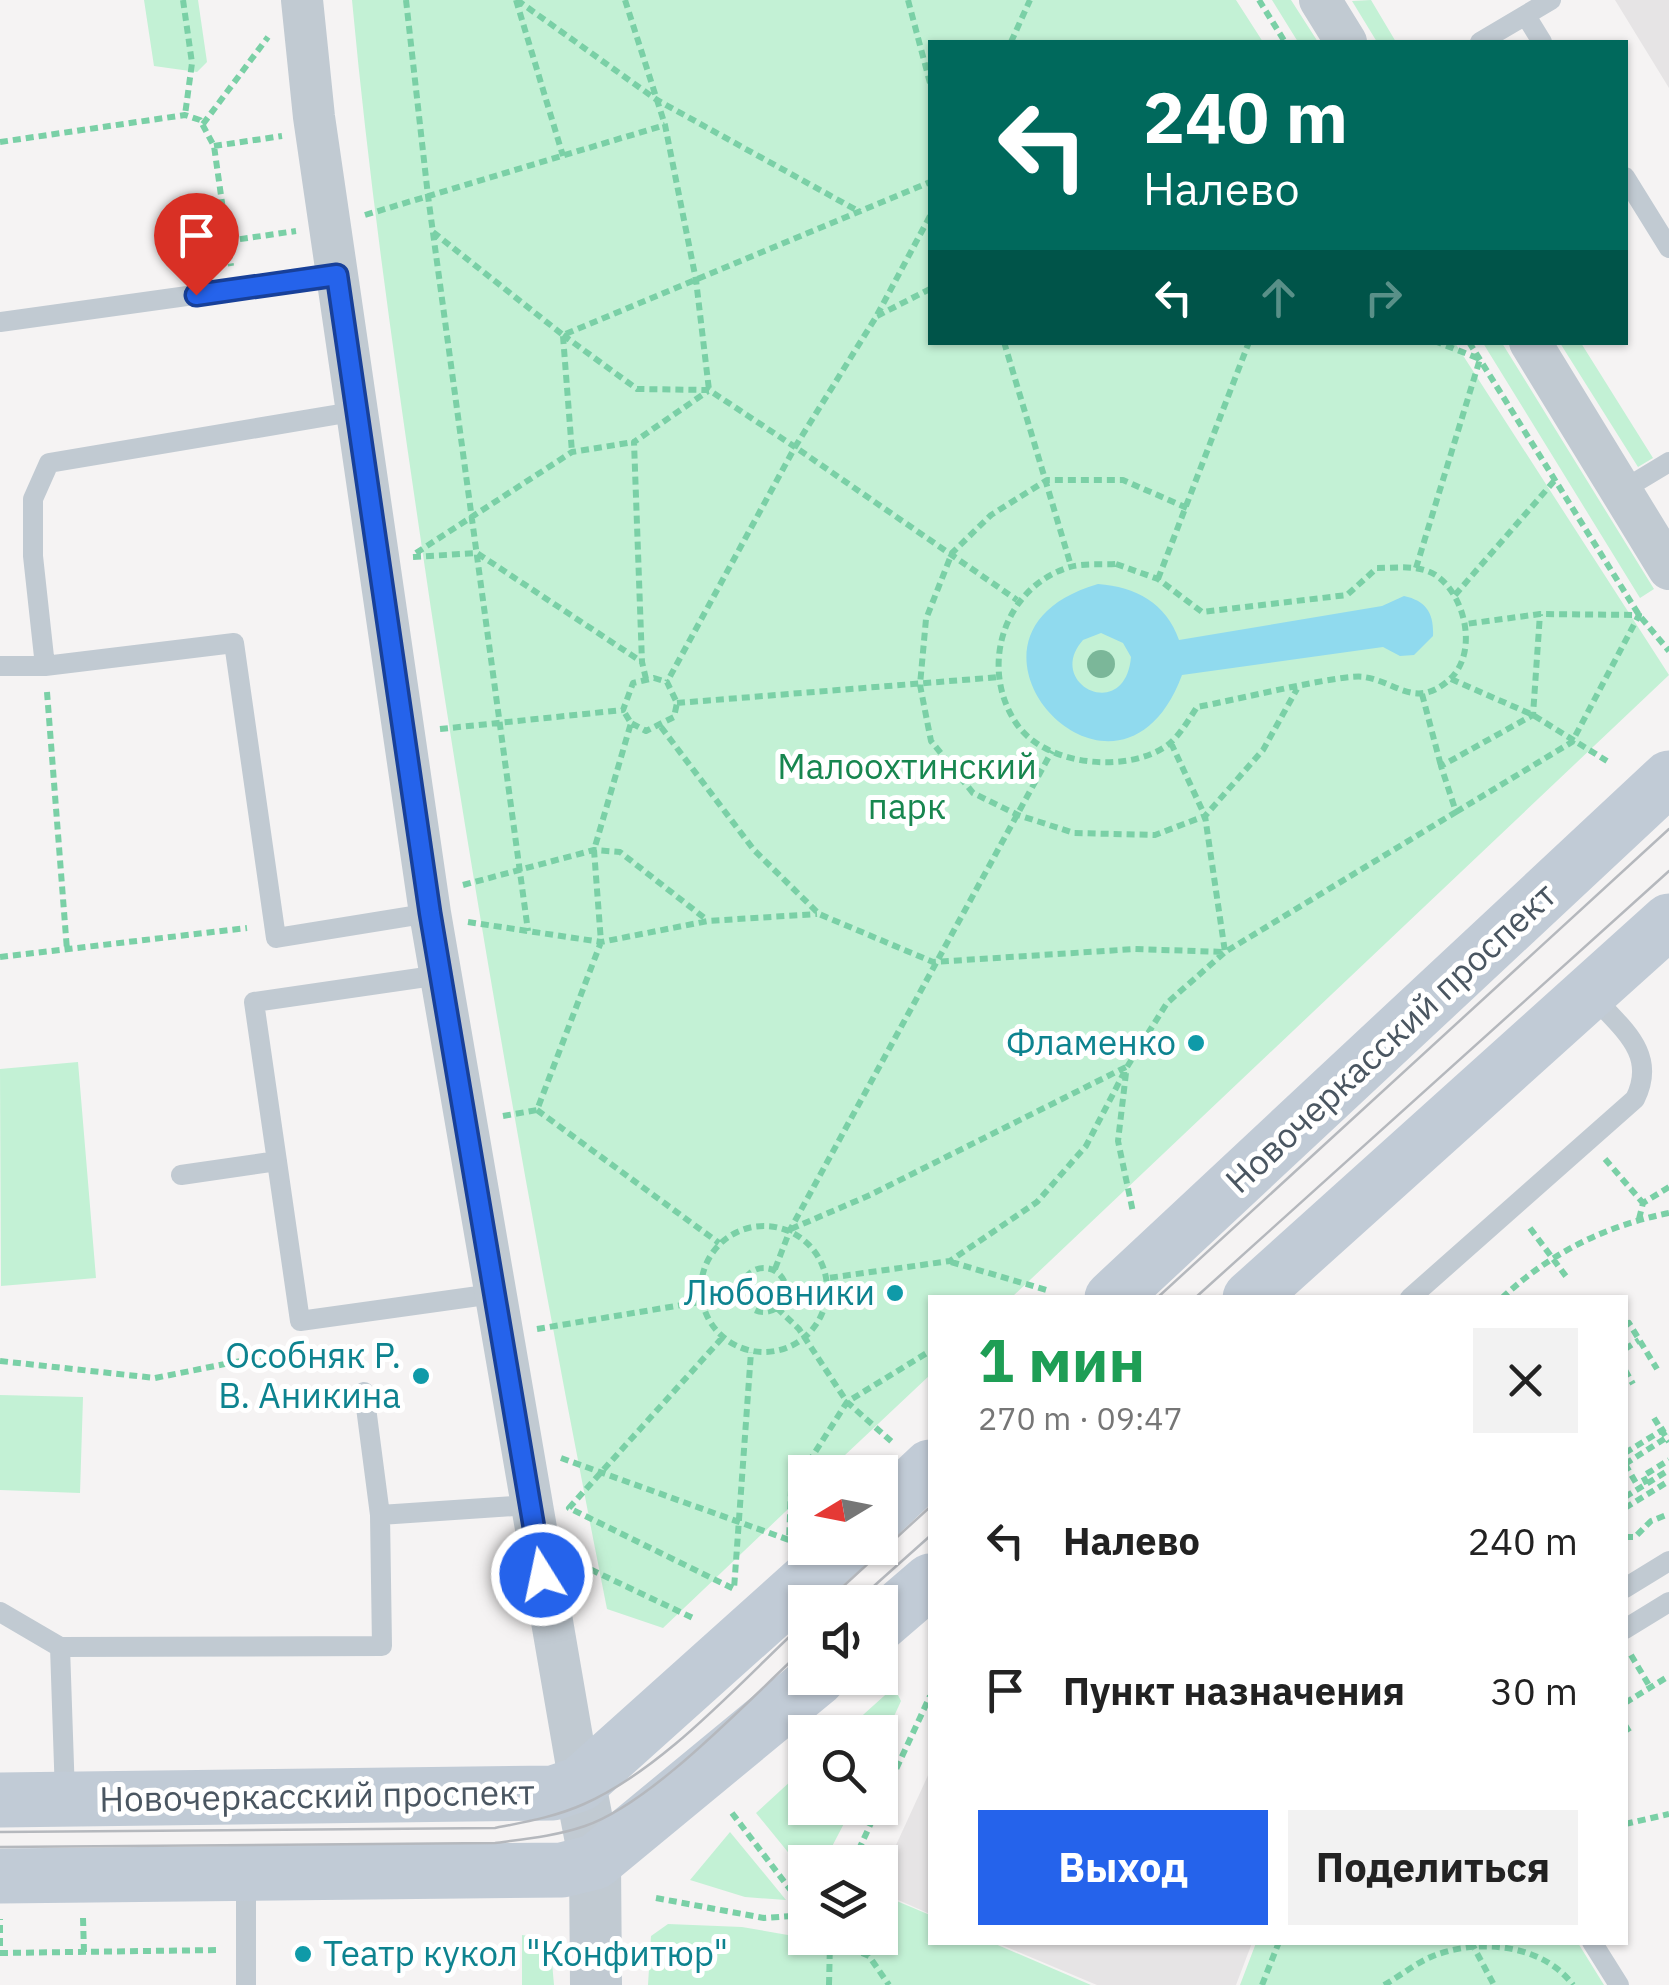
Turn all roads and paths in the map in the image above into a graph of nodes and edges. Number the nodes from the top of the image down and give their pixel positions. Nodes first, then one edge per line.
1 (183, 0) edge
2 (302, 0) edge
3 (406, 0) edge
4 (516, 0) edge
5 (625, 0) edge
6 (908, 0) edge
7 (1030, 0) edge
8 (1259, 0) edge
9 (1320, 0) edge
10 (1550, 0) edge
11 (1526, 16) junction
12 (268, 36) dead end
13 (1012, 40) edge
14 (1284, 40) edge
15 (1345, 40) edge
16 (1484, 40) edge
17 (1541, 40) edge
18 (928, 75) edge
19 (657, 100) junction
20 (184, 115) junction
21 (203, 124) junction
22 (666, 125) junction
23 (284, 136) dead end
24 (0, 142) edge
25 (214, 146) junction
26 (563, 156) junction
27 (1628, 182) edge
28 (928, 183) edge
29 (428, 196) junction
30 (860, 212) junction
31 (361, 216) dead end
32 (928, 220) edge
33 (298, 231) dead end
34 (432, 231) junction
35 (228, 240) junction
36 (1669, 248) edge
37 (337, 275) junction
38 (696, 280) junction
39 (235, 289) junction
40 (928, 290) edge
41 (876, 316) junction
42 (0, 322) edge
43 (563, 335) junction
44 (1005, 345) edge
45 (1248, 345) edge
46 (1445, 345) edge
47 (1472, 345) edge
48 (1532, 345) edge
49 (1480, 359) junction
50 (709, 390) junction
51 (358, 411) junction
52 (634, 442) junction
53 (794, 447) junction
54 (572, 452) junction
55 (1669, 462) edge
56 (1046, 480) junction
57 (1555, 480) junction
58 (1621, 492) junction
59 (1187, 508) junction
60 (472, 518) junction
61 (477, 553) junction
62 (952, 553) junction
63 (1072, 566) junction
64 (1416, 568) junction
65 (1669, 569) edge
66 (1158, 579) junction
67 (1455, 595) junction
68 (1017, 600) junction
69 (1540, 614) junction
70 (1639, 615) junction
71 (1466, 624) junction
72 (1669, 651) edge
73 (642, 662) junction
74 (0, 666) edge
75 (46, 666) junction
76 (1000, 677) junction
77 (646, 679) junction
78 (1450, 679) junction
79 (667, 682) junction
80 (920, 685) junction
81 (1297, 689) junction
82 (1422, 694) junction
83 (677, 703) junction
84 (622, 710) junction
85 (1534, 715) junction
86 (497, 722) junction
87 (631, 723) junction
88 (661, 727) junction
89 (434, 730) dead end
90 (1572, 742) junction
91 (1171, 743) junction
92 (1052, 752) junction
93 (1607, 761) dead end
94 (1441, 766) junction
95 (1669, 778) edge
96 (1456, 812) junction
97 (1018, 815) junction
98 (1206, 816) junction
99 (594, 850) junction
100 (518, 870) junction
101 (451, 907) junction
102 (818, 914) junction
103 (708, 921) junction
104 (1669, 921) edge
105 (274, 924) junction
106 (528, 931) junction
107 (601, 942) junction
108 (68, 950) junction
109 (1224, 952) junction
110 (0, 957) edge
111 (933, 962) junction
112 (440, 975) junction
113 (1588, 990) junction
114 (1127, 1067) junction
115 (537, 1110) junction
116 (498, 1116) dead end
117 (1604, 1158) dead end
118 (277, 1161) junction
119 (181, 1174) dead end
120 (1669, 1186) edge
121 (1643, 1203) junction
122 (1132, 1212) dead end
123 (1669, 1213) edge
124 (1639, 1219) junction
125 (1528, 1226) dead end
126 (790, 1230) junction
127 (718, 1243) junction
128 (1555, 1256) junction
129 (950, 1262) junction
130 (775, 1269) junction
131 (828, 1278) junction
132 (1568, 1279) dead end
133 (1050, 1292) dead end
134 (494, 1294) junction
135 (742, 1295) junction
136 (1115, 1295) edge
137 (1253, 1295) edge
138 (1413, 1295) edge
139 (1506, 1295) edge
140 (700, 1300) junction
141 (778, 1308) junction
142 (1628, 1324) edge
143 (536, 1330) dead end
144 (722, 1338) junction
145 (806, 1338) junction
146 (1640, 1340) junction
147 (1628, 1346) edge
148 (306, 1347) dead end
149 (751, 1352) junction
150 (928, 1352) edge
151 (0, 1361) edge
152 (1658, 1369) dead end
153 (1628, 1375) edge
154 (1633, 1384) dead end
155 (364, 1392) dead end
156 (848, 1402) junction
157 (1654, 1418) dead end
158 (1667, 1434) edge
159 (1628, 1452) edge
160 (911, 1455) edge
161 (560, 1458) dead end
162 (1669, 1460) edge
163 (1628, 1462) edge
164 (1628, 1468) edge
165 (1669, 1470) edge
166 (604, 1473) junction
167 (898, 1480) edge
168 (1669, 1480) edge
169 (1643, 1486) junction
170 (1628, 1496) edge
171 (530, 1505) junction
172 (1628, 1506) edge
173 (1669, 1514) edge
174 (380, 1515) junction
175 (740, 1522) junction
176 (1628, 1537) edge
177 (1669, 1561) edge
178 (578, 1564) dead end
179 (824, 1565) edge
180 (928, 1582) edge
181 (1628, 1586) edge
182 (1669, 1602) edge
183 (898, 1608) edge
184 (0, 1612) edge
185 (696, 1619) dead end
186 (1628, 1627) edge
187 (60, 1647) junction
188 (1628, 1651) edge
189 (1669, 1676) edge
190 (1650, 1688) junction
191 (797, 1695) edge
192 (928, 1700) edge
193 (1628, 1701) edge
194 (1628, 1731) edge
195 (1631, 1735) dead end
196 (898, 1765) edge
197 (580, 1784) junction
198 (0, 1800) edge
199 (65, 1800) junction
200 (732, 1814) dead end
201 (1669, 1814) edge
202 (1628, 1823) edge
203 (596, 1862) junction
204 (246, 1874) junction
205 (0, 1876) edge
206 (788, 1889) edge
207 (656, 1898) dead end
208 (82, 1902) dead end
209 (788, 1914) edge
210 (1278, 1945) edge
211 (1594, 1945) edge
212 (1472, 1946) edge
213 (246, 1949) junction
214 (84, 1952) junction
215 (0, 1953) edge
216 (828, 1955) edge
217 (866, 1955) edge
218 (246, 1985) edge
219 (596, 1985) edge
220 (829, 1985) edge
221 (889, 1985) edge
222 (1262, 1985) edge
223 (1384, 1985) edge
224 (1494, 1985) edge
225 (1573, 1985) edge
226 (1619, 1985) edge

1 - 20 path
2 - 37 street
3 - 29 path
4 - 19 path
4 - 26 path
5 - 19 path
6 - 18 path
7 - 13 path
8 - 14 path
9 - 15 street
10 - 11 lane
11 - 16 lane
11 - 17 lane
12 - 21 path
19 - 22 path
19 - 30 path
20 - 21 path
20 - 24 path
21 - 25 path
22 - 26 path
22 - 38 path
23 - 25 path
25 - 35 path
26 - 29 path
27 - 36 lane
28 - 30 path
29 - 31 path
29 - 34 path
30 - 38 path
32 - 41 path
33 - 35 path
34 - 43 path
34 - 60 path
35 - 39 path
37 - 39 lane
37 - 51 street
38 - 43 path
38 - 50 path
39 - 42 lane
40 - 41 path
41 - 53 path
43 - 50 path
43 - 54 path
44 - 56 path
45 - 59 path
46 - 49 path
47 - 49 path
48 - 58 street
49 - 57 path
49 - 64 path
50 - 52 path
50 - 53 path
51 - 75 lane
51 - 101 street
52 - 54 path
52 - 73 path
53 - 62 path
53 - 79 path
54 - 60 path
55 - 58 lane
56 - 59 path
56 - 62 path
56 - 63 path
57 - 67 path
57 - 70 path
58 - 65 street
59 - 66 path
60 - 61 path
60 - 61 path
61 - 73 path
61 - 86 path
62 - 68 path
62 - 80 path
63 - 66 path
63 - 68 path
64 - 66 path
64 - 67 path
67 - 71 path
68 - 76 path
69 - 70 path
69 - 71 path
69 - 85 path
70 - 72 path
70 - 90 path
71 - 78 path
73 - 77 path
74 - 75 lane
75 - 105 lane
75 - 108 path
76 - 80 path
76 - 92 path
77 - 79 path
77 - 84 path
78 - 82 path
78 - 85 path
79 - 83 path
80 - 83 path
80 - 97 path
81 - 82 path
81 - 91 path
81 - 98 path
82 - 94 path
83 - 88 path
84 - 86 path
84 - 87 path
85 - 90 path
85 - 94 path
86 - 89 path
86 - 100 path
87 - 88 path
87 - 99 path
88 - 102 path
90 - 93 path
90 - 96 path
91 - 92 path
91 - 98 path
92 - 97 path
94 - 96 path
95 - 136 main road, Новочеркасский проспект
96 - 109 path
97 - 98 path
97 - 111 path
98 - 109 path
99 - 100 path
99 - 103 path
99 - 107 path
100 - 101 path
100 - 106 path
101 - 105 lane
101 - 106 path
101 - 112 street
102 - 103 path
102 - 111 path
103 - 107 path
104 - 113 main road
105 - 108 path
106 - 107 path
107 - 115 path
108 - 110 path
109 - 111 path
109 - 114 path
111 - 126 path
112 - 118 lane
112 - 134 street
113 - 137 main road
113 - 138 lane
114 - 122 path
114 - 126 path
114 - 129 path
115 - 116 path
115 - 127 path
117 - 121 path
118 - 119 lane
118 - 134 lane
120 - 121 path
121 - 124 path
123 - 124 path
124 - 128 path
125 - 128 path
126 - 127 path
126 - 130 path
126 - 131 path
127 - 140 path
128 - 132 path
128 - 139 path
129 - 131 path
129 - 133 path
130 - 135 path
130 - 141 path
131 - 145 path
134 - 171 street
135 - 140 path
135 - 141 path
140 - 143 path
140 - 144 path
141 - 145 path
142 - 146 path
144 - 149 path
144 - 166 path
145 - 149 path
145 - 156 path
146 - 147 path
146 - 152 path
148 - 151 path
149 - 175 path
150 - 156 path
153 - 154 path
155 - 174 lane
156 - 160 path
156 - 175 path
157 - 158 path
158 - 159 path
158 - 163 path
160 - 167 main road
161 - 166 path
162 - 169 path
164 - 169 path
165 - 169 path
166 - 175 path
166 - 175 path
168 - 172 path
169 - 170 path
171 - 174 lane
171 - 197 street
173 - 176 path
174 - 187 lane
177 - 181 lane
178 - 185 path
179 - 197 main road, Новочеркасский проспект
180 - 183 main road
182 - 186 lane
184 - 187 lane
187 - 199 lane
188 - 190 path
189 - 190 path
190 - 193 path
191 - 203 main road
192 - 196 path
194 - 195 path
197 - 199 main road, Новочеркасский проспект
197 - 203 street
198 - 199 main road, Новочеркасский проспект
200 - 206 path
201 - 202 path
203 - 204 main road
203 - 219 street
204 - 205 main road
204 - 213 lane
207 - 209 path
208 - 214 path
210 - 222 path
211 - 226 lane
212 - 223 path
212 - 224 path
212 - 225 path
213 - 214 path
213 - 218 lane
214 - 215 path
216 - 220 path
217 - 221 path

